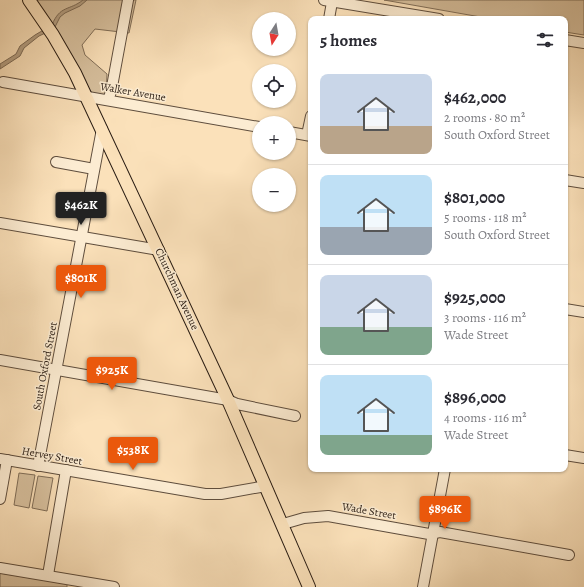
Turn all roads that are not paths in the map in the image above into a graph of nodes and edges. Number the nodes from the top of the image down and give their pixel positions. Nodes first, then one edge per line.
1 (29, 0) edge
2 (128, 0) edge
3 (328, 1) edge
4 (329, 16) edge
5 (420, 16) edge
6 (568, 41) edge
7 (584, 44) edge
8 (2, 82) dead end
9 (86, 96) junction
10 (108, 100) junction
11 (252, 125) edge
12 (102, 129) junction
13 (296, 133) edge
14 (308, 135) edge
15 (56, 162) dead end
16 (94, 169) junction
17 (568, 180) edge
18 (584, 183) edge
19 (0, 223) edge
20 (81, 237) junction
21 (158, 250) junction
22 (568, 309) edge
23 (584, 312) edge
24 (0, 360) edge
25 (56, 370) junction
26 (228, 400) junction
27 (295, 416) dead end
28 (568, 455) edge
29 (584, 458) edge
30 (3, 460) edge
31 (38, 466) junction
32 (66, 470) junction
33 (444, 472) edge
34 (266, 486) junction
35 (0, 500) edge
36 (283, 524) junction
37 (433, 532) junction
38 (569, 555) dead end
39 (0, 568) edge
40 (48, 575) junction
41 (72, 583) edge
42 (114, 587) edge
43 (309, 587) edge
44 (423, 587) edge

1 - 9 main road, Churchman Avenue
2 - 10 street
3 - 4 street
3 - 5 street
6 - 7 street
8 - 9 street, Walker Avenue
9 - 10 street, Walker Avenue
9 - 12 main road, Churchman Avenue
10 - 11 street, Walker Avenue
12 - 16 street, South Oxford Street
12 - 21 main road, Churchman Avenue
13 - 14 street
15 - 16 street
16 - 20 street, South Oxford Street
17 - 18 street
19 - 20 street
20 - 21 street
20 - 25 street, South Oxford Street
21 - 26 main road, Churchman Avenue
22 - 23 street
24 - 25 street
25 - 26 street
25 - 31 street, South Oxford Street
26 - 27 street
26 - 34 main road, Churchman Avenue
28 - 29 street
30 - 31 street, Hervey Street
30 - 35 street
31 - 32 street, Hervey Street
32 - 34 street, Hervey Street
32 - 40 street
33 - 37 street
34 - 36 main road, Churchman Avenue
36 - 37 street, Wade Street
36 - 43 main road, Churchman Avenue
37 - 38 street, Wade Street
37 - 44 street
39 - 40 street
40 - 41 street
41 - 42 street

